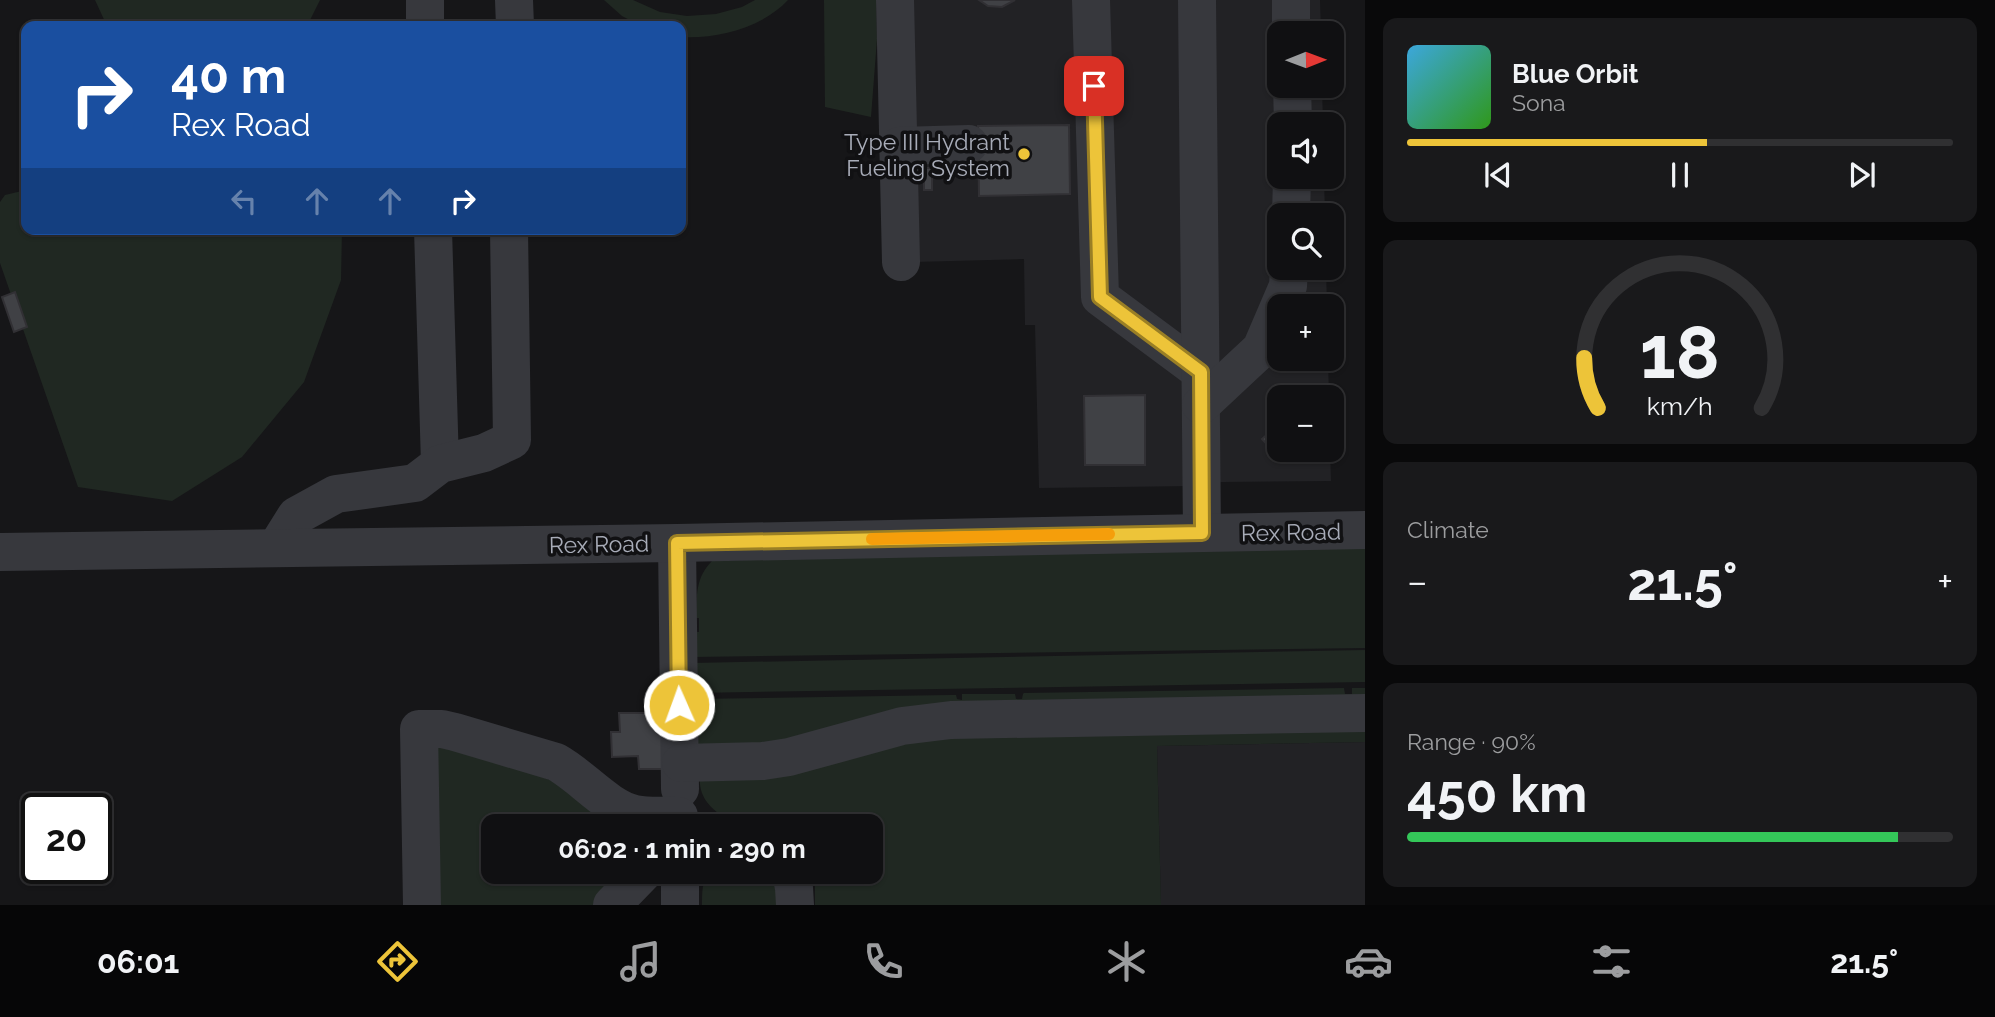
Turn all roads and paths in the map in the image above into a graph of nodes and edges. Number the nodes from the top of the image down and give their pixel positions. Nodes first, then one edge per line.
1 (425, 0) edge
2 (514, 0) edge
3 (895, 0) edge
4 (1091, 0) edge
5 (1197, 0) edge
6 (1291, 0) edge
7 (425, 21) edge
8 (515, 21) edge
9 (1291, 21) edge
10 (969, 144) dead end
11 (899, 146) junction
12 (433, 235) edge
13 (509, 235) edge
14 (901, 262) dead end
15 (1288, 280) edge
16 (1201, 388) junction
17 (440, 464) junction
18 (1365, 530) edge
19 (1202, 533) junction
20 (677, 543) junction
21 (276, 548) junction
22 (0, 552) edge
23 (1365, 713) edge
24 (681, 762) junction
25 (636, 814) edge
26 (680, 814) edge
27 (632, 884) edge
28 (680, 884) edge
29 (793, 884) edge
30 (422, 905) edge
31 (612, 905) edge
32 (680, 905) edge
33 (795, 905) edge

1 - 7 lane
2 - 8 lane
3 - 11 lane
4 - 16 lane
5 - 16 lane
6 - 9 lane
10 - 11 lane
11 - 14 lane
12 - 17 lane
13 - 17 lane
15 - 16 lane
16 - 19 lane
17 - 21 lane
18 - 19 lane, Rex Road
19 - 20 lane, Rex Road
20 - 21 lane, Rex Road
20 - 24 lane
21 - 22 lane, Rex Road
23 - 24 lane
24 - 26 lane
25 - 30 lane
27 - 31 lane
28 - 32 lane
29 - 33 lane

